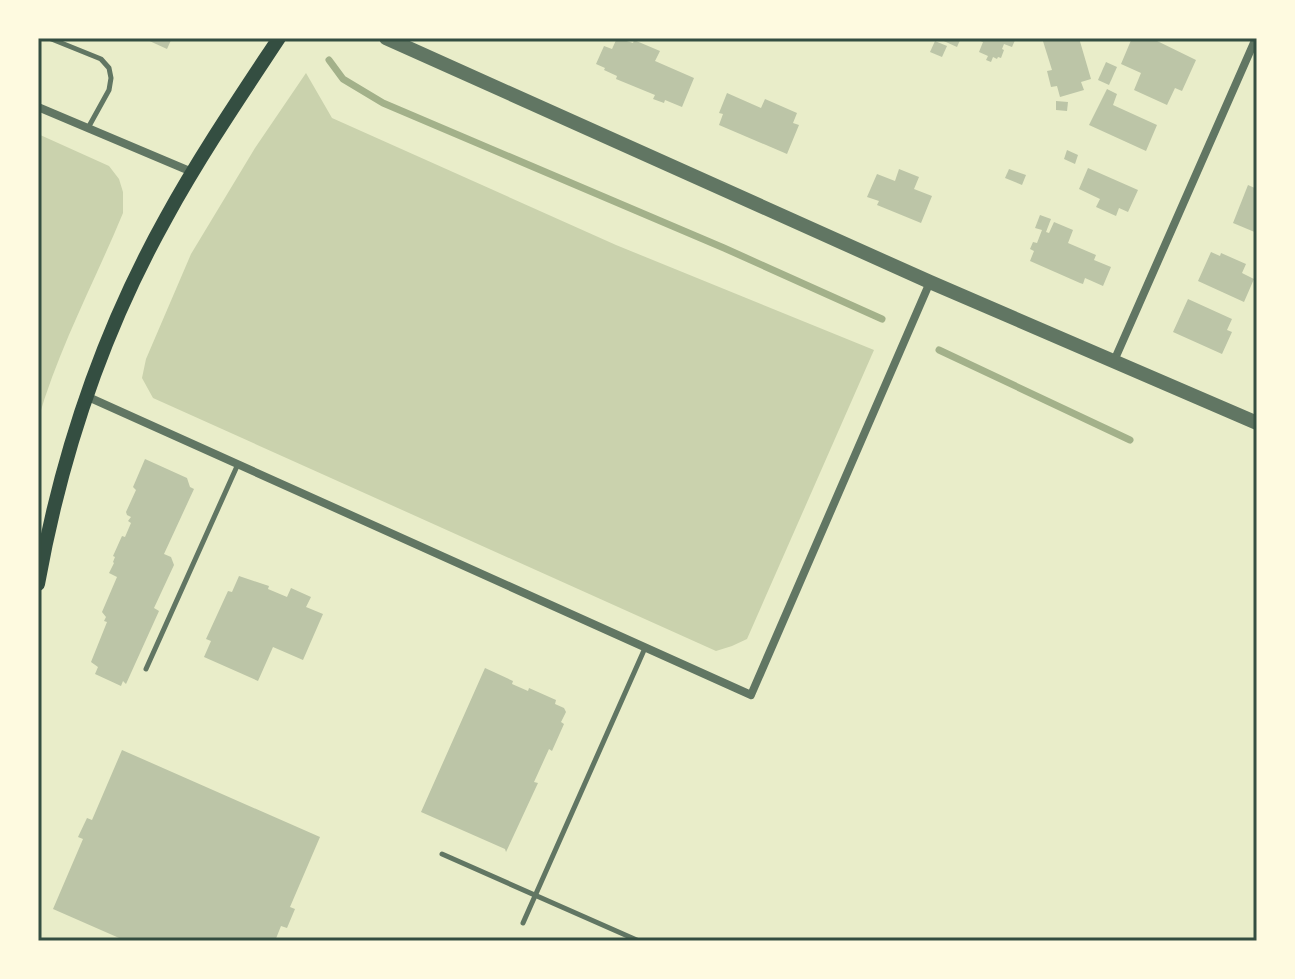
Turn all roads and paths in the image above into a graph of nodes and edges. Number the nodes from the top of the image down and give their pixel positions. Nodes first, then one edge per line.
1 (49, 38) edge
2 (279, 38) edge
3 (386, 38) edge
4 (1256, 38) edge
5 (38, 107) edge
6 (88, 128) junction
7 (192, 172) junction
8 (930, 282) junction
9 (1114, 361) junction
10 (86, 396) junction
11 (1257, 423) edge
12 (238, 464) junction
13 (38, 584) edge
14 (646, 647) junction
15 (146, 669) dead end
16 (442, 854) dead end
17 (536, 895) junction
18 (523, 923) dead end
19 (639, 941) edge

1 - 6 lane
2 - 7 main road
3 - 8 street
4 - 9 street
5 - 6 street
6 - 7 street
7 - 10 main road
8 - 9 street
8 - 14 street
9 - 11 street
10 - 12 street
10 - 13 main road
12 - 14 street
12 - 15 lane
14 - 17 lane
16 - 17 lane
17 - 18 lane
17 - 19 lane

